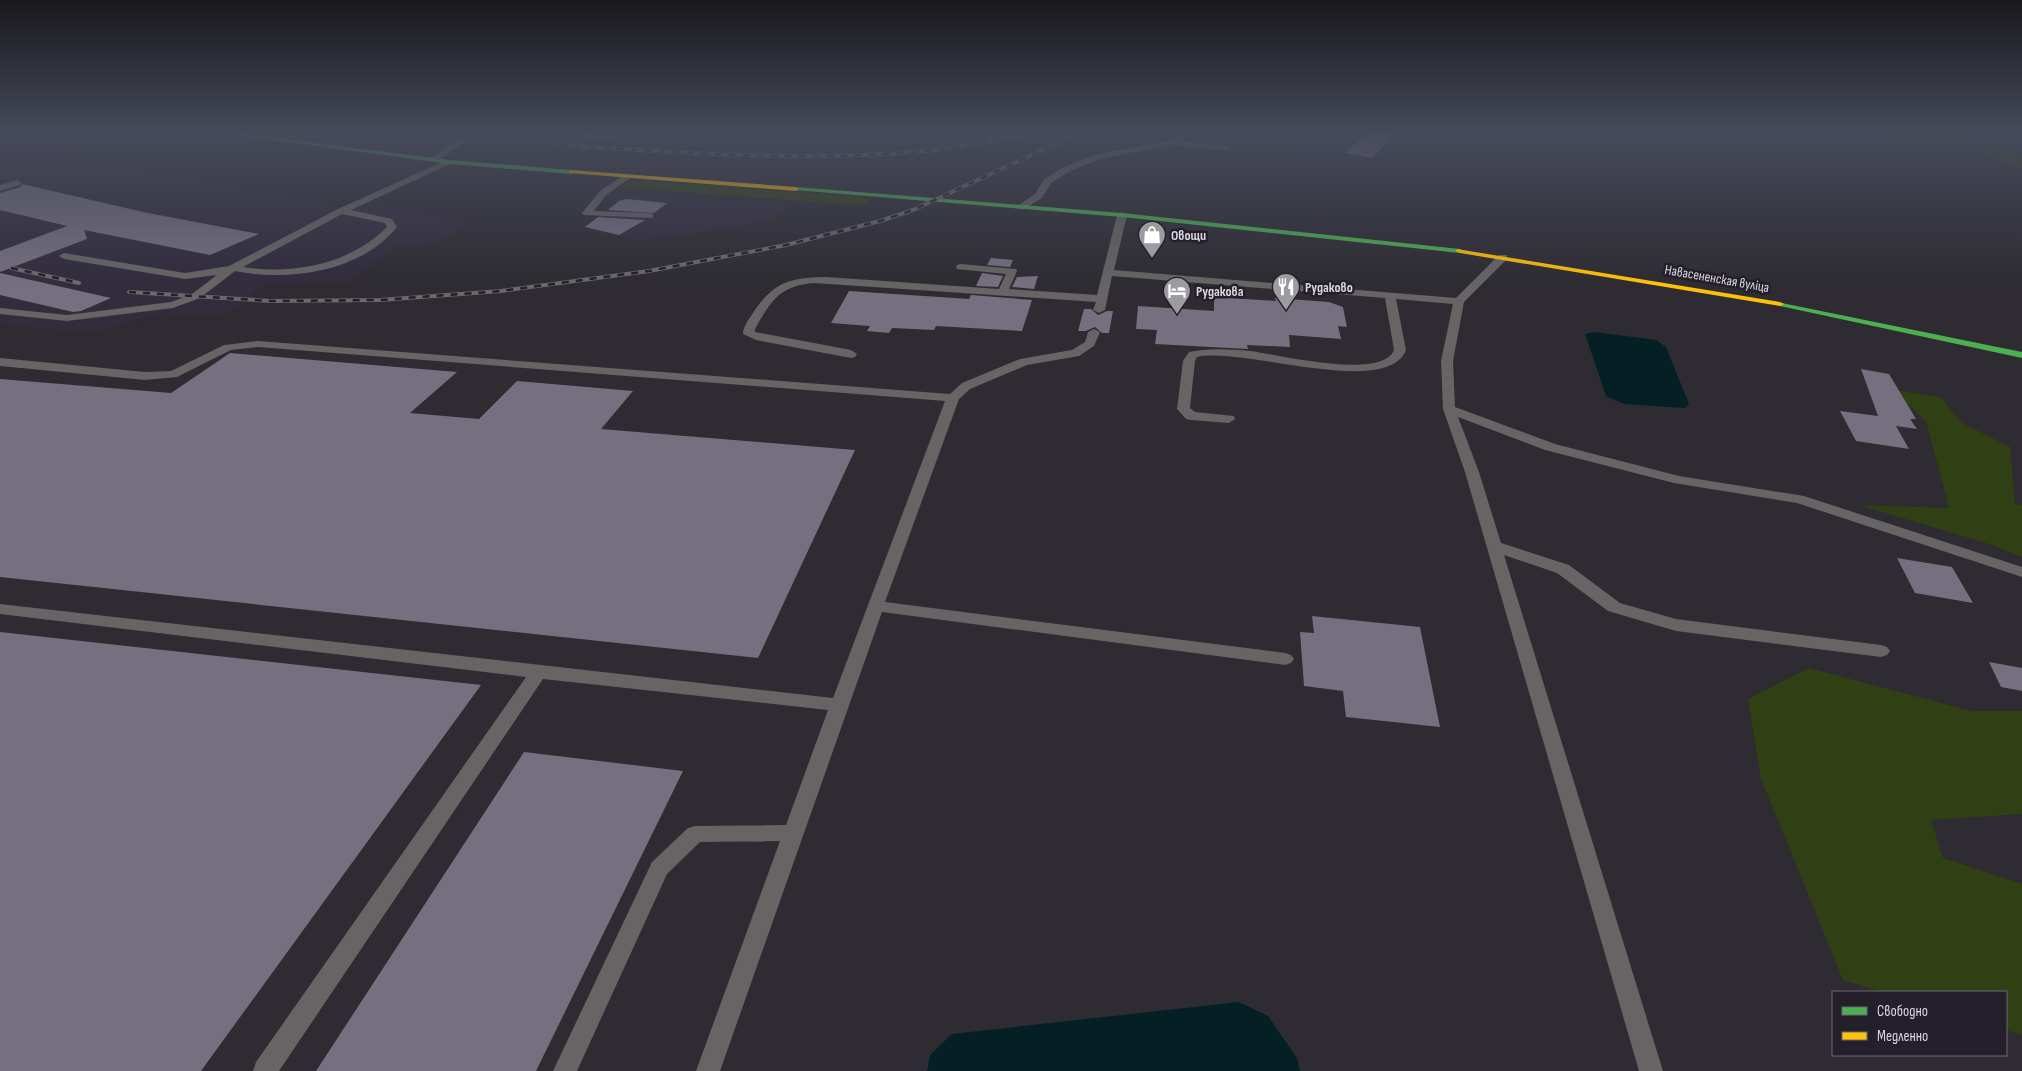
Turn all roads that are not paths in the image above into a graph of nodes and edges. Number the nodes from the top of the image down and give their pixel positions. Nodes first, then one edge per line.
1 (17, 183) dead end
2 (402, 183) edge
3 (617, 183) edge
4 (716, 183) edge
5 (1046, 183) edge
6 (0, 188) edge
7 (1021, 207) junction
8 (340, 210) junction
9 (650, 216) dead end
10 (1122, 216) junction
11 (64, 256) dead end
12 (1503, 257) junction
13 (961, 267) dead end
14 (233, 268) junction
15 (1108, 273) junction
16 (1003, 292) junction
17 (1390, 294) junction
18 (1459, 301) junction
19 (0, 311) edge
20 (1094, 332) dead end
21 (850, 354) dead end
22 (2022, 355) edge
23 (0, 362) edge
24 (953, 398) junction
25 (1449, 409) junction
26 (1229, 419) dead end
27 (1494, 546) junction
28 (2022, 572) edge
29 (875, 606) junction
30 (0, 609) edge
31 (1881, 651) dead end
32 (1285, 659) dead end
33 (538, 672) junction
34 (839, 705) junction
35 (793, 833) junction
36 (265, 1071) edge
37 (565, 1071) edge
38 (708, 1071) edge
39 (1651, 1071) edge

1 - 6 lane
2 - 8 lane
3 - 9 lane
4 - 7 main road, Навасененская вуліца
5 - 7 lane
7 - 10 main road, Навасененская вуліца
8 - 14 lane
8 - 14 lane
10 - 12 main road, Навасененская вуліца
10 - 15 lane
11 - 14 lane
12 - 18 lane
12 - 22 main road, Навасененская вуліца
13 - 16 lane
14 - 19 lane
15 - 16 lane
15 - 17 lane
16 - 21 lane
17 - 18 lane
17 - 26 lane
18 - 25 lane
20 - 24 lane
23 - 24 lane
24 - 29 lane
25 - 27 lane
25 - 28 lane
27 - 31 lane
27 - 39 lane
29 - 32 lane
29 - 34 lane
30 - 33 lane
33 - 34 lane
33 - 36 lane
34 - 35 lane
35 - 37 lane
35 - 38 lane

